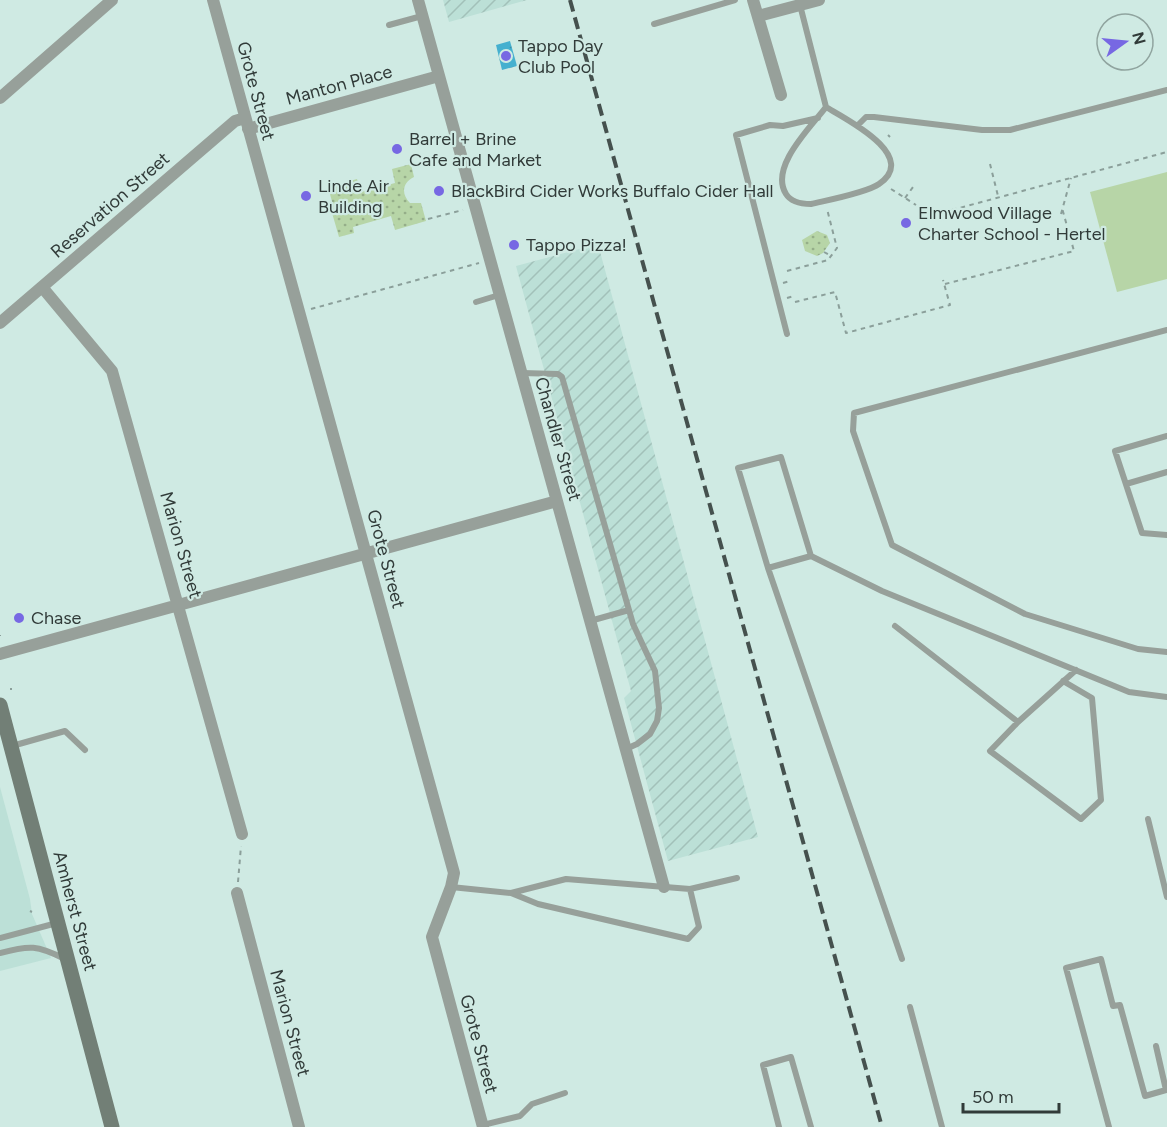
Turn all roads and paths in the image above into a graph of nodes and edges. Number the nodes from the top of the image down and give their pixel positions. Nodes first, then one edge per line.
1 (112, 0) edge
2 (213, 0) edge
3 (418, 0) edge
4 (735, 0) edge
5 (753, 0) edge
6 (819, 0) edge
7 (800, 5) junction
8 (423, 16) junction
9 (758, 16) junction
10 (654, 24) dead end
11 (389, 25) dead end
12 (439, 76) junction
13 (1167, 90) edge
14 (781, 95) dead end
15 (0, 98) edge
16 (826, 107) junction
17 (819, 117) junction
18 (247, 123) junction
19 (857, 126) junction
20 (1167, 152) edge
21 (990, 164) dead end
22 (1071, 178) junction
23 (913, 187) dead end
24 (891, 189) dead end
25 (999, 197) junction
26 (905, 198) junction
27 (916, 205) dead end
28 (826, 207) dead end
29 (469, 208) dead end
30 (1062, 208) junction
31 (952, 210) dead end
32 (1061, 214) dead end
33 (428, 219) dead end
34 (824, 252) dead end
35 (831, 256) junction
36 (490, 260) junction
37 (787, 271) dead end
38 (944, 280) dead end
39 (945, 285) junction
40 (42, 287) junction
41 (500, 295) junction
42 (476, 302) dead end
43 (795, 302) dead end
44 (299, 312) junction
45 (0, 323) edge
46 (1167, 330) edge
47 (787, 334) dead end
48 (522, 373) junction
49 (1167, 436) edge
50 (1167, 472) edge
51 (1126, 484) junction
52 (557, 501) junction
53 (1167, 536) edge
54 (365, 554) junction
55 (811, 556) junction
56 (768, 568) junction
57 (179, 604) junction
58 (629, 610) junction
59 (590, 621) junction
60 (896, 626) dead end
61 (1167, 652) edge
62 (0, 654) edge
63 (1076, 670) junction
64 (1063, 681) junction
65 (1167, 697) edge
66 (0, 705) edge
67 (1018, 722) junction
68 (11, 746) junction
69 (626, 749) junction
70 (85, 750) dead end
71 (1148, 819) dead end
72 (242, 834) joint
73 (737, 878) dead end
74 (451, 887) junction
75 (664, 887) junction
76 (690, 888) junction
77 (237, 893) joint
78 (511, 893) junction
79 (1167, 897) edge
80 (57, 922) junction
81 (0, 938) edge
82 (0, 953) edge
83 (902, 959) dead end
84 (68, 960) junction
85 (910, 1006) dead end
86 (293, 1020) dead end
87 (285, 1022) dead end
88 (1156, 1046) dead end
89 (565, 1094) dead end
90 (482, 1126) edge
91 (112, 1127) edge
92 (299, 1127) edge
93 (779, 1127) edge
94 (811, 1127) edge
95 (942, 1127) edge
96 (1109, 1127) edge

1 - 15 street
2 - 18 street, Grote Street
3 - 8 street, Chandler Street
4 - 10 lane
5 - 9 street
6 - 7 street
7 - 9 street
7 - 16 lane
8 - 11 lane
8 - 12 street, Chandler Street
9 - 14 street
12 - 18 street, Manton Place
12 - 36 street, Chandler Street
13 - 19 lane
16 - 17 lane
16 - 19 lane
17 - 19 lane
17 - 47 lane
18 - 40 street, Reservation Street
18 - 44 street, Grote Street
20 - 22 path
21 - 25 path
22 - 25 path
22 - 30 path
23 - 26 path
24 - 26 path
25 - 31 path
26 - 27 path
28 - 35 path
29 - 33 path
30 - 32 path
30 - 39 path
34 - 35 path
35 - 37 path
36 - 41 street, Chandler Street
36 - 44 path
38 - 39 path
39 - 43 path
40 - 45 street, Reservation Street
40 - 57 street, Marion Street
41 - 42 lane
41 - 48 street, Chandler Street
44 - 54 street, Grote Street
46 - 61 lane
48 - 52 street, Chandler Street
48 - 58 lane
49 - 51 lane
50 - 51 lane
51 - 53 lane
52 - 54 street
52 - 59 street, Chandler Street
54 - 57 street
54 - 74 street, Grote Street
55 - 56 lane
55 - 56 lane
55 - 63 lane
56 - 83 lane
57 - 62 street
57 - 72 street, Marion Street
58 - 59 lane
58 - 69 lane
59 - 69 street, Chandler Street
60 - 67 lane
63 - 64 lane
63 - 65 lane
64 - 67 lane
64 - 67 lane
66 - 68 street, Amherst Street
68 - 70 lane
68 - 80 street, Amherst Street
69 - 75 street, Chandler Street
71 - 79 lane
72 - 77 path
73 - 76 lane
74 - 78 lane
74 - 90 street, Grote Street
75 - 76 lane
75 - 78 lane
76 - 78 lane
77 - 92 street, Marion Street
80 - 81 lane
80 - 84 street, Amherst Street
82 - 84 lane
84 - 91 street, Amherst Street
85 - 95 lane
86 - 87 path
88 - 96 lane
89 - 90 lane
93 - 94 lane

